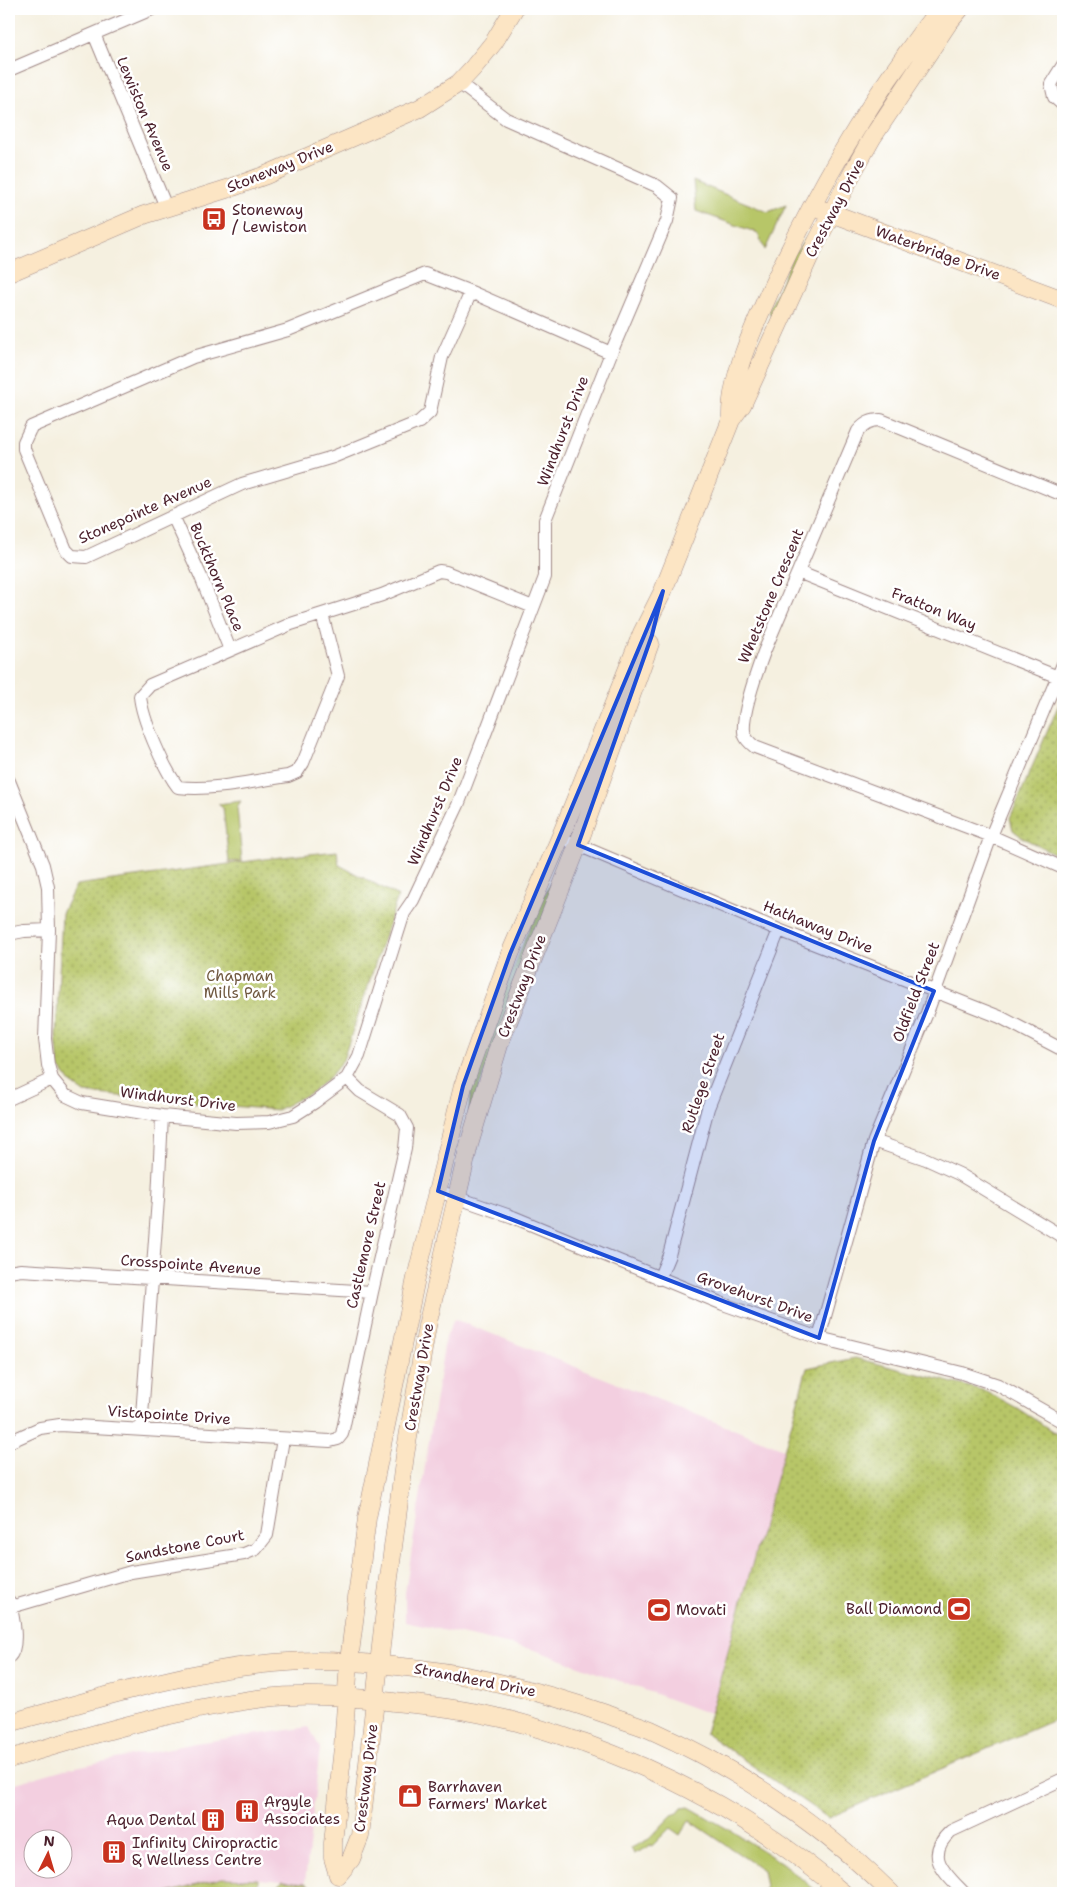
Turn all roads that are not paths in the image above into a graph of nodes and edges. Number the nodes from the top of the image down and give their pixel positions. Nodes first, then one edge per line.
1 (152, 9) edge
2 (514, 9) edge
3 (940, 9) edge
4 (960, 9) edge
5 (94, 34) junction
6 (1063, 65) edge
7 (9, 70) edge
8 (459, 83) junction
9 (1063, 105) edge
10 (813, 206) junction
11 (166, 207) junction
12 (832, 214) junction
13 (9, 273) edge
14 (471, 292) junction
15 (1063, 300) edge
16 (612, 353) junction
17 (731, 420) junction
18 (1063, 495) edge
19 (173, 516) junction
20 (798, 572) junction
21 (663, 591) junction
22 (532, 607) junction
23 (322, 614) junction
24 (230, 650) junction
25 (1063, 664) edge
26 (1058, 677) junction
27 (9, 781) edge
28 (991, 836) junction
29 (560, 838) junction
30 (578, 845) junction
31 (1063, 868) edge
32 (50, 930) junction
33 (779, 930) junction
34 (9, 934) edge
35 (934, 990) junction
36 (1063, 1050) edge
37 (347, 1078) junction
38 (52, 1079) junction
39 (9, 1099) edge
40 (162, 1116) junction
41 (874, 1140) junction
42 (438, 1191) junction
43 (457, 1197) junction
44 (1063, 1237) edge
45 (9, 1272) edge
46 (152, 1278) junction
47 (659, 1279) junction
48 (372, 1292) junction
49 (819, 1338) junction
50 (1063, 1422) edge
51 (141, 1430) junction
52 (283, 1439) junction
53 (330, 1441) joint
54 (9, 1442) edge
55 (10, 1604) edge
56 (9, 1657) edge
57 (349, 1661) junction
58 (380, 1664) junction
59 (346, 1697) junction
60 (375, 1700) junction
61 (9, 1722) edge
62 (9, 1759) edge
63 (1063, 1779) edge
64 (843, 1893) edge
65 (891, 1893) edge
66 (964, 1893) edge

1 - 5 street
2 - 8 street, Stoneway Drive
3 - 10 street, Crestway Drive
4 - 12 street, Crestway Drive
5 - 7 street
5 - 11 street, Lewiston Avenue
6 - 9 street
8 - 11 street, Stoneway Drive
8 - 16 street, Windhurst Drive
10 - 12 street, Waterbridge Drive
10 - 17 street, Crestway Drive
11 - 13 street, Stoneway Drive
12 - 15 street, Waterbridge Drive
12 - 17 street, Crestway Drive
14 - 16 street, Stonepointe Avenue
14 - 19 street, Stonepointe Avenue
14 - 19 street, Stonepointe Avenue
16 - 22 street, Windhurst Drive
17 - 21 street, Crestway Drive
18 - 20 street, Whetstone Crescent
19 - 24 street, Buckthorn Place
20 - 26 street, Fratton Way
20 - 28 street, Whetstone Crescent
21 - 29 street, Crestway Drive
21 - 30 street, Crestway Drive
22 - 23 street
22 - 37 street, Windhurst Drive
23 - 24 street
23 - 24 street
25 - 26 street, Oldfield Street
26 - 28 street, Oldfield Street
27 - 32 street
28 - 31 street
28 - 35 street, Oldfield Street
29 - 30 street, Hathaway Drive
29 - 42 street, Crestway Drive
30 - 33 street, Hathaway Drive
30 - 43 street, Crestway Drive
32 - 34 street
32 - 38 street
33 - 35 street, Hathaway Drive
33 - 47 street, Rutlege Street
35 - 36 street, Hathaway Drive
35 - 41 street, Oldfield Street
37 - 40 street, Windhurst Drive
37 - 48 street, Castlemore Street
38 - 39 street
38 - 40 street, Windhurst Drive
40 - 46 street
41 - 44 street
41 - 49 street, Oldfield Street
42 - 43 street, Grovehurst Drive
42 - 57 street, Crestway Drive
43 - 47 street, Grovehurst Drive
43 - 58 street, Crestway Drive
45 - 46 street, Crosspointe Avenue
46 - 48 street, Crosspointe Avenue
46 - 51 street
47 - 49 street, Grovehurst Drive
48 - 53 street, Castlemore Street
49 - 50 street, Grovehurst Drive
51 - 52 street, Vistapointe Drive
51 - 54 street, Vistapointe Drive
52 - 53 street, Vistapointe Drive
52 - 55 street, Sandstone Court
55 - 56 street
57 - 58 street, Strandherd Drive
57 - 59 street, Crestway Drive
57 - 61 street, Strandherd Drive
58 - 60 street, Crestway Drive
58 - 65 street, Strandherd Drive
59 - 60 street
59 - 60 street, Crestway Drive
59 - 62 street
60 - 64 street
63 - 66 street

